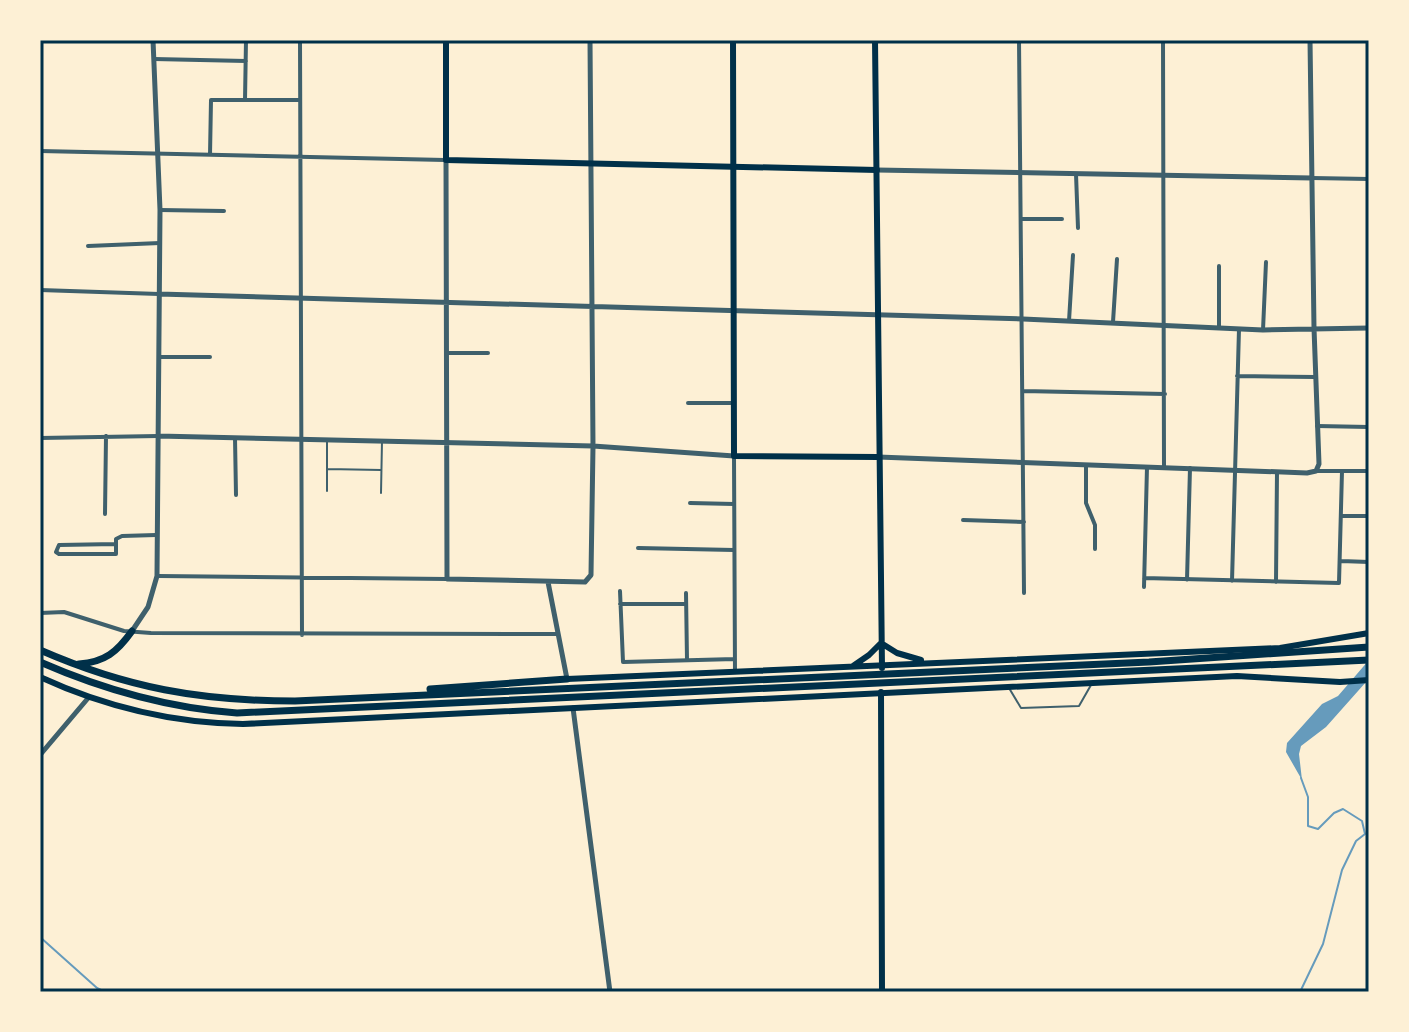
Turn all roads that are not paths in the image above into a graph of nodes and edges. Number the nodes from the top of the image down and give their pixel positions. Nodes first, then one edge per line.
1 (153, 40) edge
2 (246, 40) edge
3 (300, 40) edge
4 (446, 40) edge
5 (590, 40) edge
6 (733, 40) edge
7 (875, 40) edge
8 (1019, 40) edge
9 (1163, 40) edge
10 (1310, 40) edge
11 (154, 59) junction
12 (246, 61) junction
13 (245, 100) junction
14 (300, 100) junction
15 (40, 151) edge
16 (159, 154) junction
17 (210, 155) junction
18 (300, 158) junction
19 (446, 160) junction
20 (591, 162) junction
21 (733, 167) junction
22 (877, 170) junction
23 (1019, 172) junction
24 (1076, 173) junction
25 (1164, 175) junction
26 (1312, 178) junction
27 (1369, 179) edge
28 (160, 210) junction
29 (224, 211) dead end
30 (1021, 219) junction
31 (1062, 219) dead end
32 (1078, 228) dead end
33 (160, 243) junction
34 (88, 246) dead end
35 (1073, 255) dead end
36 (1117, 259) dead end
37 (1266, 262) dead end
38 (1219, 266) dead end
39 (40, 290) edge
40 (159, 294) junction
41 (301, 296) junction
42 (448, 302) junction
43 (591, 307) junction
44 (733, 312) junction
45 (878, 316) junction
46 (1023, 319) junction
47 (1069, 321) junction
48 (1113, 322) junction
49 (1165, 325) junction
50 (1219, 327) junction
51 (1314, 328) junction
52 (1369, 328) edge
53 (1239, 329) junction
54 (1263, 330) junction
55 (448, 353) junction
56 (488, 353) dead end
57 (159, 357) junction
58 (210, 357) dead end
59 (1237, 376) junction
60 (1315, 377) junction
61 (1023, 391) junction
62 (1165, 394) junction
63 (688, 403) dead end
64 (734, 403) junction
65 (1317, 426) junction
66 (1369, 427) edge
67 (106, 436) junction
68 (158, 436) junction
69 (235, 437) junction
70 (41, 438) edge
71 (301, 438) junction
72 (327, 439) junction
73 (382, 440) junction
74 (448, 443) junction
75 (593, 446) junction
76 (734, 456) junction
77 (878, 457) junction
78 (1024, 462) junction
79 (1086, 465) junction
80 (1147, 467) junction
81 (1164, 468) junction
82 (1190, 468) junction
83 (327, 469) junction
84 (1234, 469) junction
85 (381, 470) junction
86 (1277, 471) junction
87 (1316, 471) junction
88 (1342, 471) junction
89 (1369, 471) edge
90 (327, 491) dead end
91 (381, 493) dead end
92 (236, 495) dead end
93 (690, 503) dead end
94 (734, 504) junction
95 (105, 514) dead end
96 (1341, 516) junction
97 (1369, 516) edge
98 (963, 520) dead end
99 (1024, 522) junction
100 (156, 535) junction
101 (116, 544) junction
102 (638, 548) dead end
103 (1095, 549) dead end
104 (734, 550) junction
105 (1341, 561) junction
106 (1369, 562) edge
107 (157, 576) junction
108 (302, 577) junction
109 (1144, 578) junction
110 (447, 579) junction
111 (1187, 580) junction
112 (1232, 581) junction
113 (548, 582) junction
114 (1276, 582) junction
115 (1144, 587) dead end
116 (620, 591) dead end
117 (686, 593) dead end
118 (1024, 593) dead end
119 (620, 604) junction
120 (686, 604) junction
121 (40, 613) edge
122 (132, 631) junction
123 (1369, 633) edge
124 (558, 634) junction
125 (302, 635) junction
126 (881, 643) junction
127 (1366, 647) edge
128 (40, 650) edge
129 (735, 659) junction
130 (687, 660) junction
131 (1369, 660) edge
132 (40, 662) edge
133 (933, 663) junction
134 (77, 665) junction
135 (850, 667) junction
136 (882, 667) junction
137 (735, 672) junction
138 (40, 677) edge
139 (567, 679) junction
140 (1369, 680) edge
141 (1093, 682) junction
142 (1008, 687) junction
143 (882, 691) junction
144 (378, 695) junction
145 (89, 697) junction
146 (573, 708) junction
147 (40, 755) edge
148 (610, 992) edge
149 (882, 992) edge

1 - 11 street
2 - 12 street
3 - 14 street
4 - 19 main road
5 - 20 street
6 - 21 main road
7 - 22 main road
8 - 23 street
9 - 25 street
10 - 26 street
11 - 12 street
11 - 16 street
12 - 13 street
13 - 14 street
13 - 17 street
14 - 18 street
15 - 16 street
16 - 17 street
16 - 28 street
17 - 18 street
18 - 19 street
18 - 41 street
19 - 20 main road
19 - 42 street
20 - 21 main road
20 - 43 street
21 - 22 main road
21 - 44 main road
22 - 23 street
22 - 45 main road
23 - 24 street
23 - 30 street
24 - 25 street
24 - 32 street
25 - 26 street
25 - 49 street
26 - 27 street
26 - 51 street
28 - 29 street
28 - 33 street
30 - 31 street
30 - 46 street
33 - 34 street
33 - 40 street
35 - 47 street
36 - 48 street
37 - 54 street
38 - 50 street
39 - 40 street
40 - 41 street
40 - 57 street
41 - 42 street
41 - 71 street
42 - 43 street
42 - 55 street
43 - 44 street
43 - 75 street
44 - 45 street
44 - 64 main road
45 - 46 street
45 - 77 main road
46 - 47 street
46 - 61 street
47 - 48 street
48 - 49 street
49 - 50 street
49 - 62 street
50 - 53 street
51 - 52 street
51 - 54 street
51 - 60 street
53 - 54 street
53 - 59 street
55 - 56 street
55 - 74 street
57 - 58 street
57 - 68 street
59 - 60 street
59 - 84 street
60 - 65 street
61 - 62 street
61 - 78 street
62 - 81 street
63 - 64 street
64 - 76 main road
65 - 66 street
65 - 87 street
67 - 68 street
67 - 70 street
67 - 95 street
68 - 69 street
68 - 100 street
69 - 71 street
69 - 92 street
71 - 72 street
71 - 108 street
72 - 73 street
72 - 83 lane
73 - 74 street
73 - 85 lane
74 - 75 street
74 - 110 street
75 - 76 street
75 - 113 street
76 - 77 main road
76 - 94 street
77 - 78 street
77 - 126 main road
78 - 79 street
78 - 99 street
79 - 80 street
79 - 103 street
80 - 81 street
80 - 109 street
81 - 82 street
82 - 84 street
82 - 111 street
83 - 85 lane
83 - 90 lane
84 - 86 street
84 - 112 street
85 - 91 lane
86 - 87 street
86 - 114 street
87 - 88 street
88 - 89 street
88 - 96 street
93 - 94 street
94 - 104 street
96 - 97 street
96 - 105 street
98 - 99 street
99 - 118 street
100 - 101 street
100 - 107 street
101 - 101 street
102 - 104 street
104 - 129 street
105 - 106 street
105 - 114 street
107 - 108 street
107 - 122 street
108 - 110 street
108 - 125 street
109 - 111 street
109 - 115 street
110 - 113 street
111 - 112 street
112 - 114 street
113 - 124 street
116 - 119 street
117 - 120 street
119 - 120 street
119 - 130 street
120 - 130 street
121 - 122 street
122 - 125 street
122 - 134 highway
123 - 133 main road
124 - 125 street
124 - 139 street
126 - 133 main road
126 - 135 main road
126 - 136 main road
127 - 144 highway
128 - 134 highway
129 - 130 street
129 - 137 street
131 - 132 highway
133 - 136 main road
134 - 144 highway
135 - 136 main road
135 - 137 main road
136 - 143 main road
137 - 139 main road
138 - 145 main road
139 - 144 highway
140 - 141 main road
141 - 142 main road
141 - 142 lane
142 - 143 main road
143 - 146 main road
143 - 149 main road
145 - 146 main road
145 - 147 street
146 - 148 street

